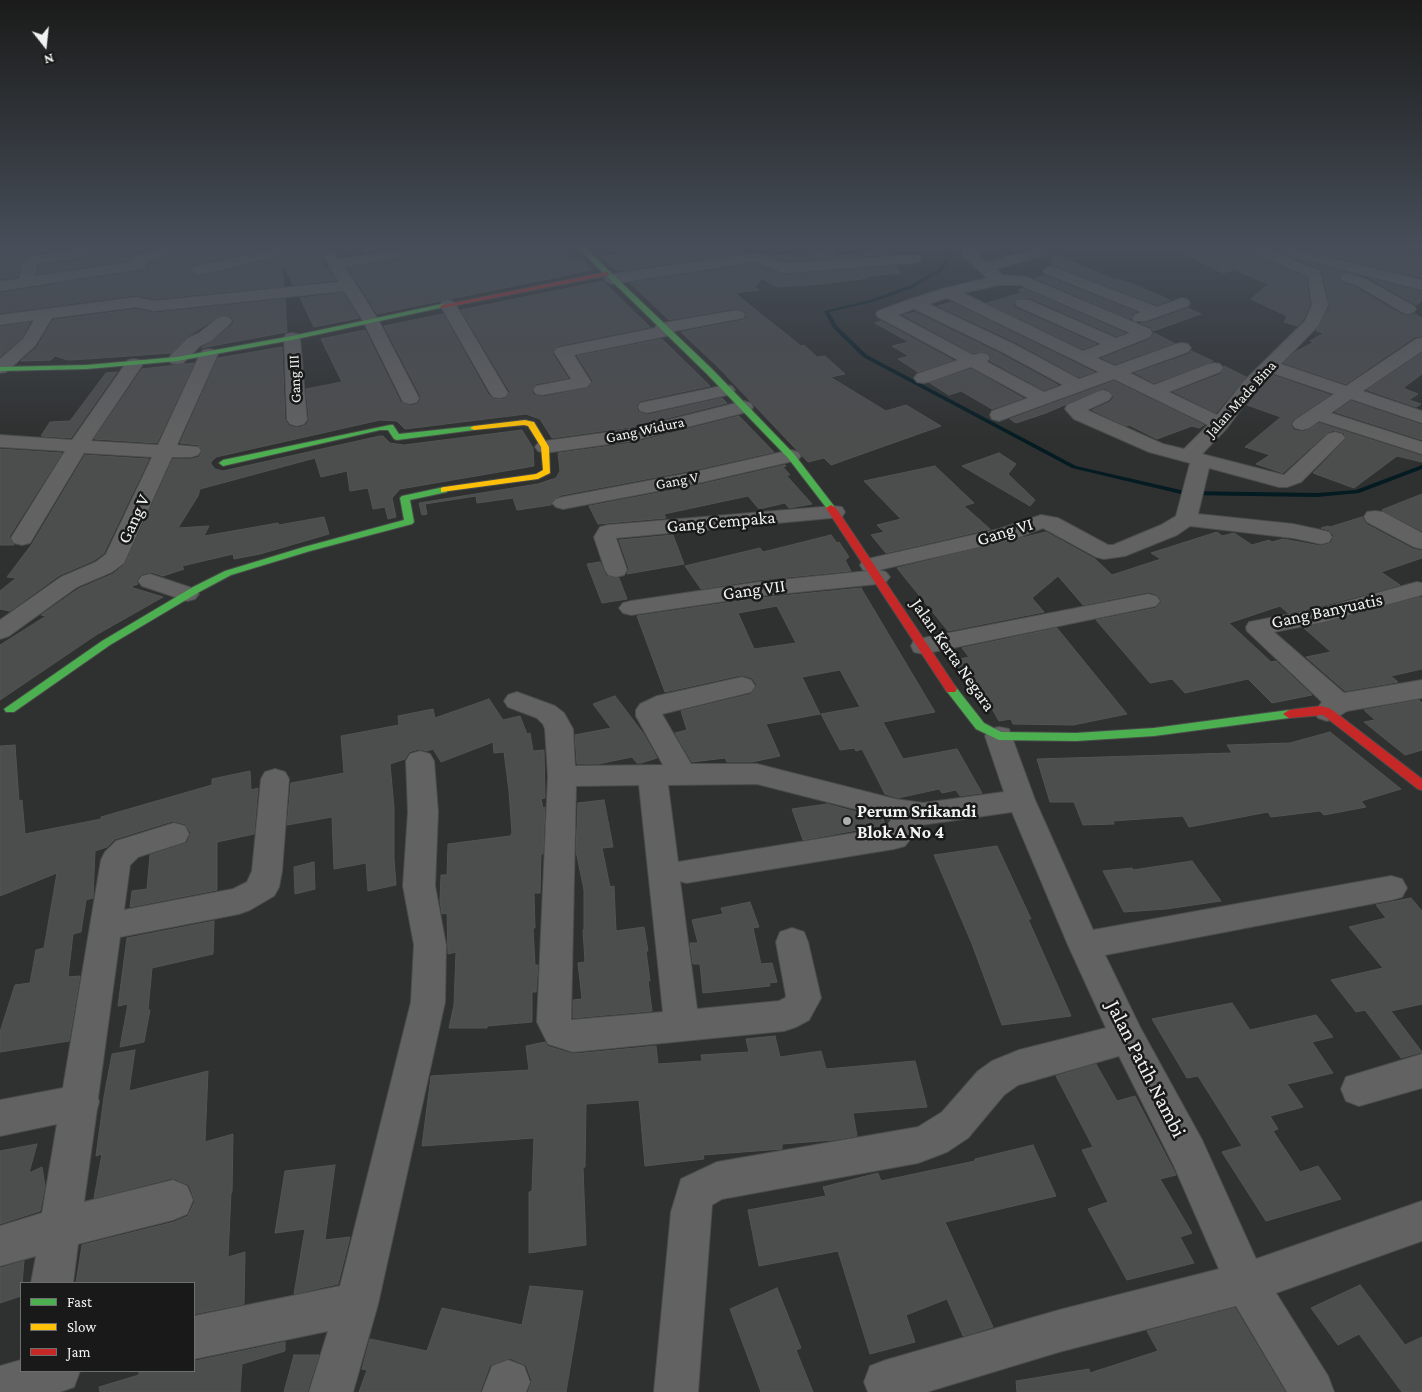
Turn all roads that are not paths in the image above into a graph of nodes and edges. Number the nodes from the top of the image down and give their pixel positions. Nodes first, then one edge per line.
1 (74, 311) edge
2 (365, 311) edge
3 (419, 311) edge
4 (451, 311) edge
5 (646, 311) edge
6 (892, 311) edge
7 (931, 311) edge
8 (986, 311) edge
9 (997, 311) edge
10 (1039, 311) edge
11 (1095, 311) edge
12 (1159, 311) edge
13 (1317, 311) edge
14 (1156, 312) joint
15 (990, 313) junction
16 (46, 315) junction
17 (737, 315) dead end
18 (0, 320) edge
19 (224, 321) dead end
20 (371, 321) junction
21 (1123, 323) junction
22 (665, 329) junction
23 (1040, 337) junction
24 (292, 338) junction
25 (1422, 343) edge
26 (1116, 345) junction
27 (1008, 348) junction
28 (1182, 348) dead end
29 (209, 354) junction
30 (1083, 357) junction
31 (178, 359) junction
32 (973, 361) junction
33 (134, 364) junction
34 (1269, 366) junction
35 (0, 368) edge
36 (1214, 368) dead end
37 (1115, 373) junction
38 (923, 378) dead end
39 (1078, 386) junction
40 (542, 390) dead end
41 (726, 390) junction
42 (499, 392) dead end
43 (1153, 392) junction
44 (1348, 393) junction
45 (1103, 396) dead end
46 (410, 398) dead end
47 (1043, 399) junction
48 (647, 407) dead end
49 (744, 407) junction
50 (999, 414) dead end
51 (1420, 414) edge
52 (297, 420) dead end
53 (1220, 424) junction
54 (1335, 438) dead end
55 (0, 441) edge
56 (78, 446) junction
57 (545, 447) junction
58 (1422, 448) edge
59 (191, 451) dead end
60 (163, 452) junction
61 (791, 456) junction
62 (223, 463) dead end
63 (1195, 466) junction
64 (563, 502) dead end
65 (1188, 510) junction
66 (834, 512) junction
67 (1375, 517) dead end
68 (608, 532) joint
69 (1416, 534) edge
70 (1321, 537) dead end
71 (22, 538) dead end
72 (616, 570) dead end
73 (875, 571) junction
74 (150, 581) dead end
75 (1417, 588) dead end
76 (187, 594) junction
77 (1148, 601) dead end
78 (631, 608) dead end
79 (0, 631) edge
80 (923, 646) junction
81 (742, 686) dead end
82 (1422, 689) edge
83 (518, 701) dead end
84 (1333, 708) junction
85 (10, 709) dead end
86 (999, 736) junction
87 (420, 761) dead end
88 (667, 775) junction
89 (562, 776) junction
90 (275, 779) dead end
91 (1422, 786) edge
92 (1021, 800) junction
93 (913, 814) junction
94 (174, 834) dead end
95 (686, 871) dead end
96 (1392, 888) dead end
97 (105, 927) junction
98 (792, 942) dead end
99 (1084, 945) junction
100 (682, 1024) junction
101 (1128, 1038) junction
102 (1422, 1071) edge
103 (1359, 1089) dead end
104 (81, 1102) junction
105 (0, 1118) edge
106 (173, 1200) dead end
107 (1422, 1221) edge
108 (61, 1228) junction
109 (0, 1246) edge
110 (52, 1282) edge
111 (1246, 1283) junction
112 (357, 1304) junction
113 (195, 1337) edge
114 (886, 1382) dead end
115 (331, 1392) edge
116 (676, 1392) edge
117 (1312, 1392) edge

1 - 16 street
2 - 20 street
3 - 20 street
4 - 42 street
5 - 22 street, Jalan Kerta Negara
6 - 32 street
7 - 27 street
8 - 15 street
9 - 15 street
10 - 26 street
11 - 21 street
12 - 14 street
13 - 34 street, Jalan Made Bina
14 - 21 street
15 - 23 street
16 - 18 street
16 - 35 street
17 - 22 street
19 - 31 street
20 - 24 street
20 - 46 street
21 - 26 street
22 - 40 street
22 - 41 street, Jalan Kerta Negara
23 - 27 street
23 - 30 street
24 - 29 street
24 - 52 street, Gang III
25 - 44 street
26 - 30 street
27 - 32 street
27 - 39 street
28 - 37 street
29 - 31 street
29 - 60 street, Gang V
30 - 37 street
31 - 33 street
32 - 38 street
32 - 47 street
33 - 35 street
33 - 56 street
34 - 44 street
34 - 53 street, Jalan Made Bina
36 - 43 street
37 - 39 street
37 - 43 street
39 - 47 street
41 - 48 street
41 - 49 street, Jalan Kerta Negara
43 - 53 street
44 - 51 street
44 - 58 street
45 - 63 street
47 - 50 street
49 - 57 street, Gang Widura
49 - 61 street, Jalan Kerta Negara
53 - 63 street, Jalan Made Bina
54 - 63 street
55 - 56 street
56 - 60 street
56 - 71 street
57 - 62 street
57 - 76 street
59 - 60 street
60 - 79 street, Gang V
61 - 64 street, Gang V
61 - 66 street, Jalan Kerta Negara
63 - 65 street
65 - 70 street
65 - 73 street, Gang VI
66 - 68 street, Gang Cempaka
66 - 73 street, Jalan Kerta Negara
67 - 69 street
68 - 72 street
73 - 78 street, Gang VII
73 - 80 street, Jalan Kerta Negara
74 - 76 street
75 - 84 street, Gang Banyuatis
76 - 85 street
77 - 80 street
80 - 86 street, Jalan Kerta Negara
81 - 88 street
82 - 84 street
83 - 89 street
84 - 86 street, Jalan Kerta Negara
84 - 91 street
86 - 92 street, Jalan Patih Nambi
87 - 112 street
88 - 89 street
88 - 93 street
88 - 100 street
89 - 100 street
90 - 97 street
92 - 93 street
92 - 99 street, Jalan Patih Nambi
93 - 95 street
94 - 97 street
96 - 99 street
97 - 104 street
98 - 100 street
99 - 101 street, Jalan Patih Nambi
101 - 111 street, Jalan Patih Nambi
101 - 116 street
102 - 103 street
104 - 105 street
104 - 108 street
106 - 108 street
107 - 111 street
108 - 109 street
108 - 110 street
111 - 114 street
111 - 117 street, Jalan Patih Nambi
112 - 113 street
112 - 115 street

